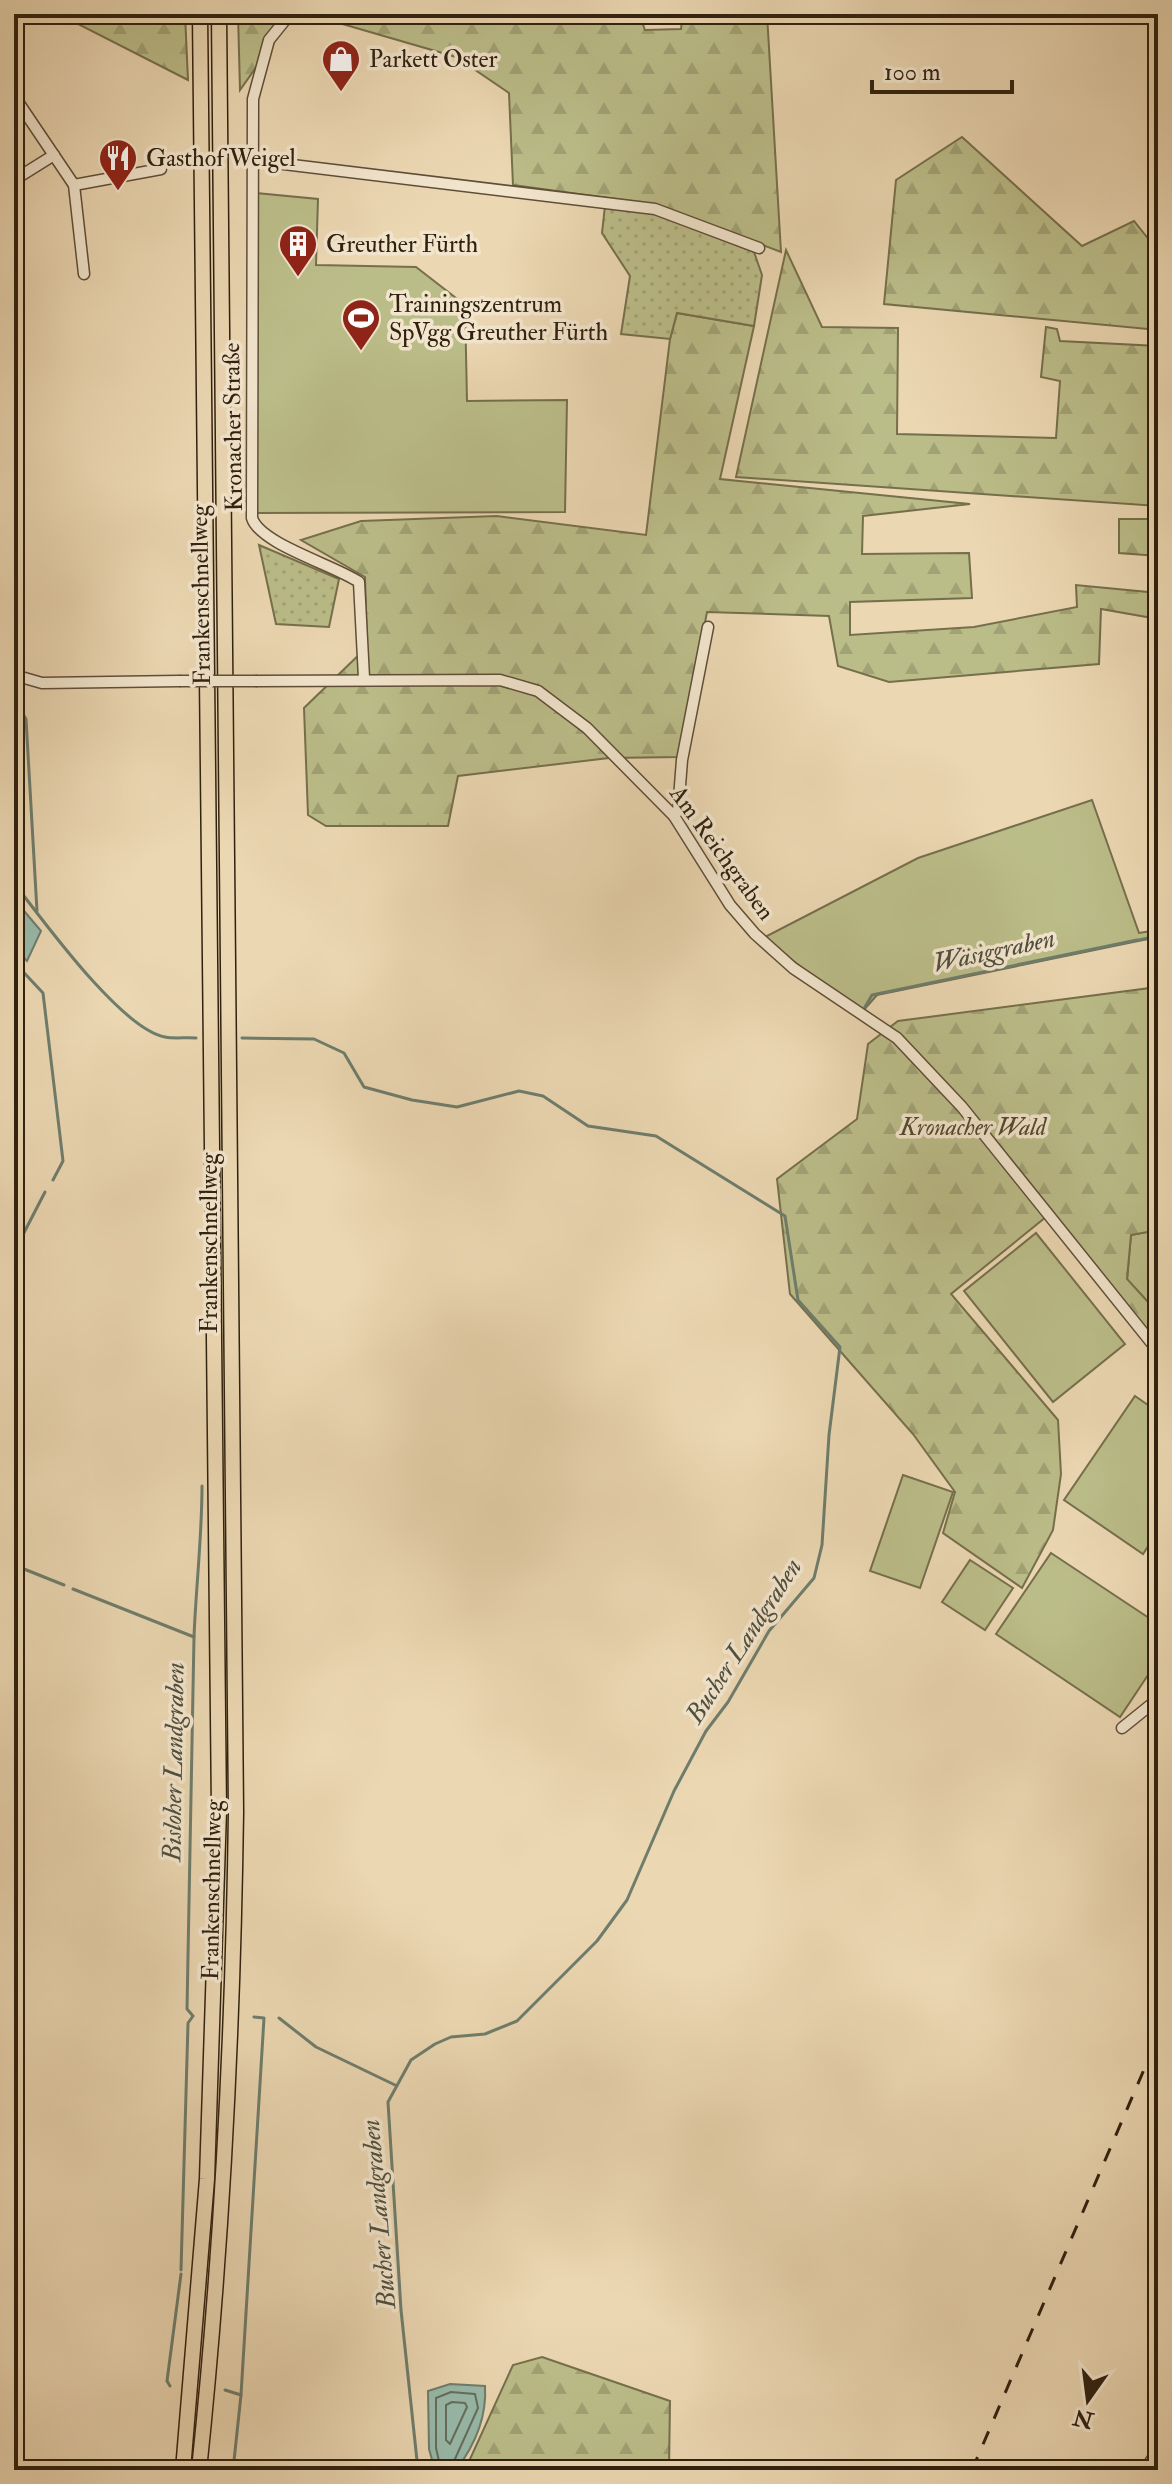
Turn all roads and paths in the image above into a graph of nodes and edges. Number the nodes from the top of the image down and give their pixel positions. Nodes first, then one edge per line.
1 (200, 14) edge
2 (219, 14) edge
3 (290, 14) edge
4 (14, 96) edge
5 (54, 155) junction
6 (251, 160) junction
7 (161, 169) dead end
8 (14, 180) edge
9 (74, 185) junction
10 (759, 248) dead end
11 (84, 274) dead end
12 (708, 627) dead end
13 (14, 675) edge
14 (364, 678) junction
15 (674, 816) junction
16 (1158, 1351) edge
17 (1158, 1699) edge
18 (1122, 1728) dead end
19 (1158, 2450) edge
20 (183, 2470) edge
21 (199, 2470) edge
22 (1145, 2470) edge

1 - 20 highway, Frankenschnellweg
2 - 21 highway, Frankenschnellweg
3 - 6 street, Kronacher Straße
4 - 5 street
5 - 8 street
5 - 9 street
6 - 10 street
6 - 14 street, Kronacher Straße
7 - 9 street
9 - 11 street
12 - 15 street
13 - 14 street, Am Reichgraben, bridge
14 - 15 street, Am Reichgraben
15 - 16 street, Am Reichgraben
17 - 18 street
19 - 22 street

